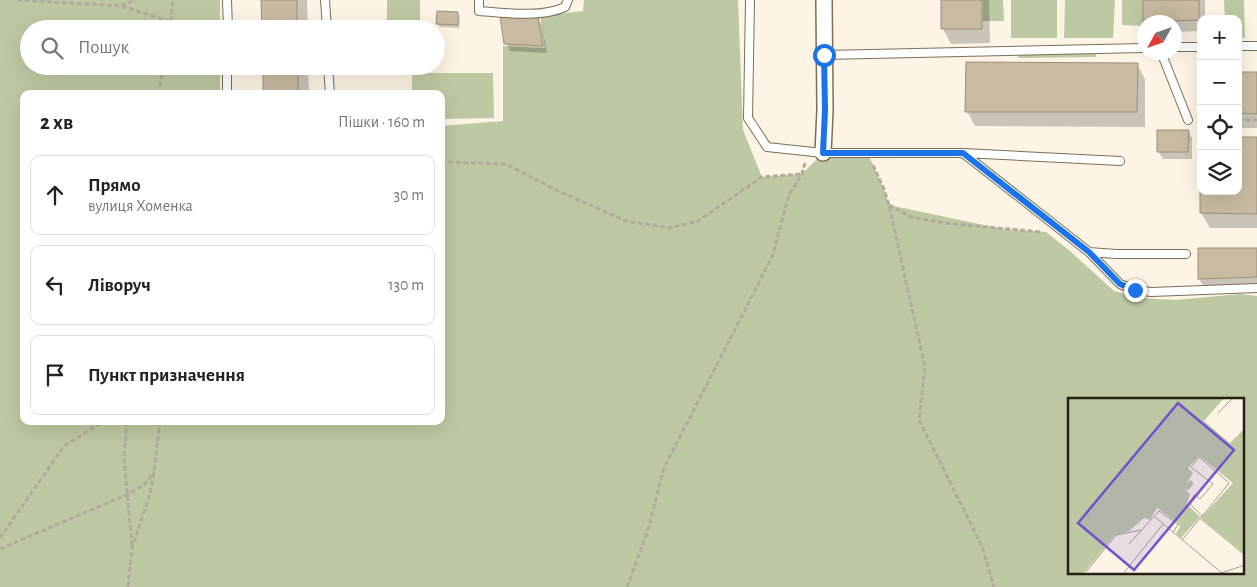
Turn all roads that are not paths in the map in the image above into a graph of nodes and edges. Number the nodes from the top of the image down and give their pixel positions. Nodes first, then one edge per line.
1 (227, 0) edge
2 (325, 0) edge
3 (479, 0) edge
4 (568, 0) edge
5 (750, 0) edge
6 (824, 0) edge
7 (228, 20) edge
8 (326, 20) edge
9 (1242, 46) edge
10 (1257, 46) edge
11 (1182, 47) edge
12 (1197, 47) edge
13 (1137, 48) edge
14 (824, 55) junction
15 (1164, 60) edge
16 (227, 75) edge
17 (329, 75) edge
18 (227, 90) edge
19 (330, 90) edge
20 (1188, 120) dead end
21 (816, 153) junction
22 (963, 153) junction
23 (1120, 162) dead end
24 (1089, 252) junction
25 (1186, 254) dead end
26 (1257, 288) edge

1 - 7 lane
2 - 8 lane
3 - 4 lane
5 - 21 lane
6 - 14 street
9 - 10 lane
11 - 12 lane
13 - 14 lane
14 - 21 street
15 - 20 lane
16 - 18 lane
17 - 19 lane
21 - 22 lane
22 - 23 lane
22 - 24 lane
24 - 25 lane
24 - 26 lane

